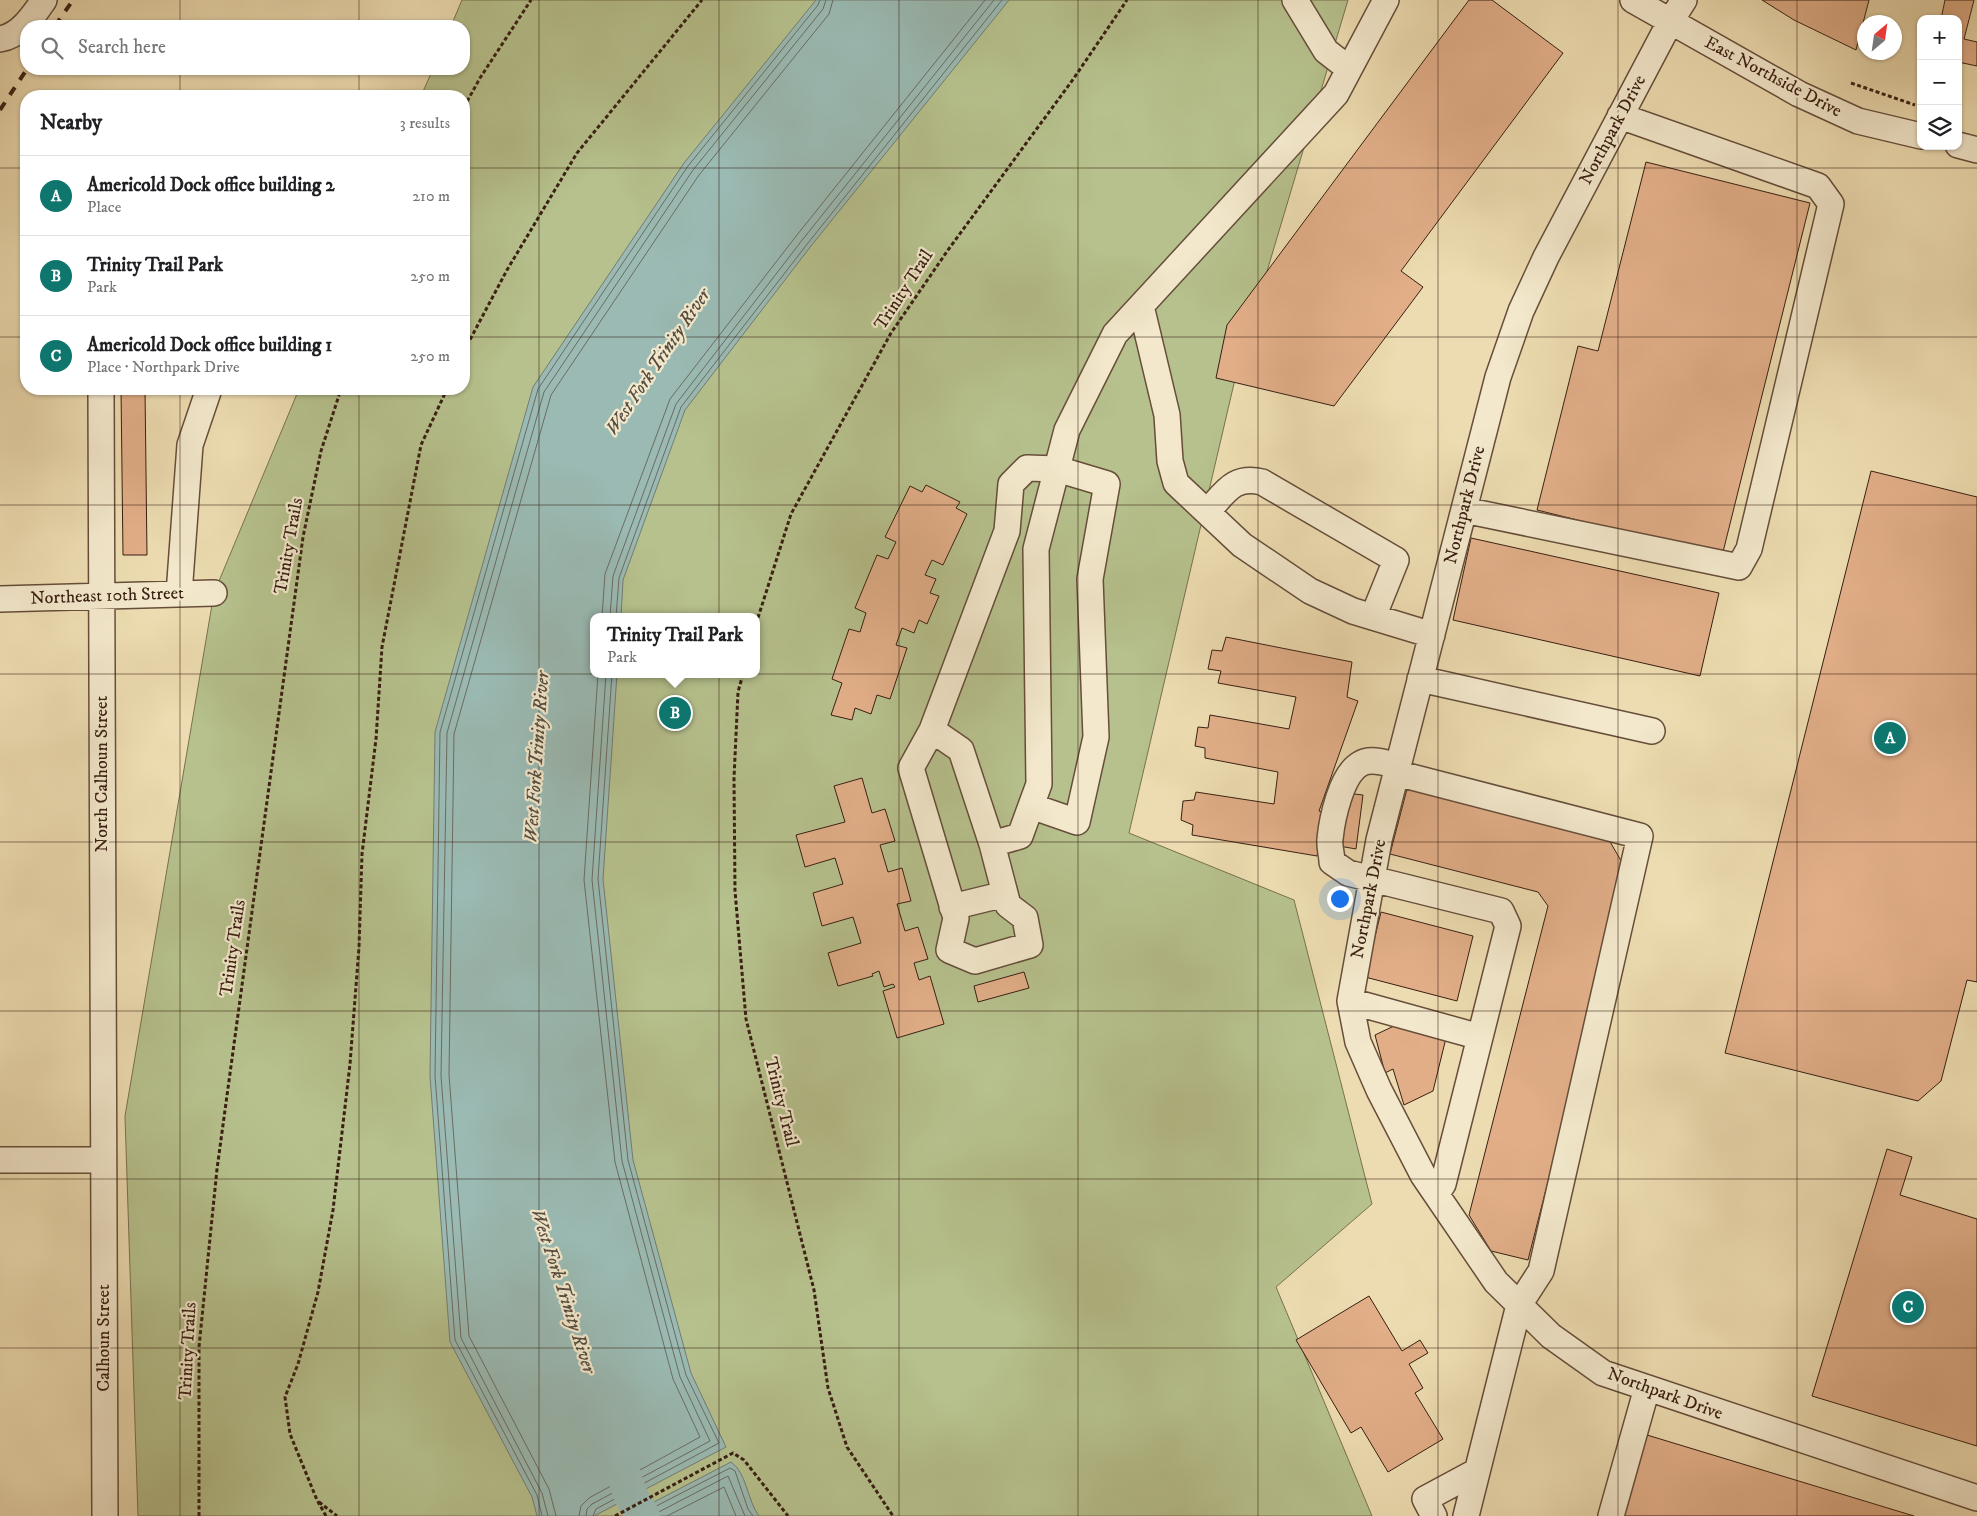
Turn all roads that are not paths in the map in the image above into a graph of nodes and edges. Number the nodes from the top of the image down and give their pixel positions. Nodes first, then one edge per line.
1 (44, 0) edge
2 (1295, 0) edge
3 (1386, 0) edge
4 (1633, 0) edge
5 (1684, 0) edge
6 (30, 20) edge
7 (1670, 22) junction
8 (20, 28) edge
9 (0, 39) edge
10 (1349, 69) junction
11 (1620, 116) junction
12 (1917, 135) edge
13 (1962, 146) edge
14 (1977, 149) edge
15 (1141, 306) junction
16 (101, 395) edge
17 (207, 395) edge
18 (1057, 469) junction
19 (1464, 510) junction
20 (1207, 512) junction
21 (214, 593) dead end
22 (179, 594) junction
23 (101, 598) junction
24 (0, 599) edge
25 (1373, 617) junction
26 (1432, 635) junction
27 (1420, 679) junction
28 (932, 730) junction
29 (1652, 731) dead end
30 (1397, 769) junction
31 (1031, 806) junction
32 (992, 844) junction
33 (1372, 879) junction
34 (1005, 894) junction
35 (952, 907) junction
36 (1350, 1000) junction
37 (1480, 1037) junction
38 (0, 1160) edge
39 (102, 1160) junction
40 (1436, 1194) junction
41 (1519, 1305) junction
42 (1647, 1388) junction
43 (1478, 1471) junction
44 (1977, 1498) edge
45 (105, 1516) edge
46 (1434, 1516) edge
47 (1466, 1516) edge
48 (1611, 1516) edge

1 - 6 street
2 - 10 street
3 - 10 street
4 - 7 street, East Northside Drive
5 - 7 street, Northpark Drive
7 - 11 street, Northpark Drive
7 - 12 street, East Northside Drive
8 - 9 street
10 - 15 street
11 - 19 street, Northpark Drive
11 - 19 street
13 - 14 street
15 - 18 street
15 - 20 street
16 - 23 street, North Calhoun Street
17 - 22 street
18 - 28 street
18 - 31 street
18 - 31 street
19 - 26 street, Northpark Drive
20 - 25 street
20 - 25 street
21 - 22 street, Northeast 10th Street
22 - 23 street, Northeast 10th Street
23 - 24 street, Northeast 10th Street
23 - 39 street, North Calhoun Street
25 - 26 street
26 - 27 street, Northpark Drive
27 - 29 street
27 - 30 street, Northpark Drive
28 - 32 street
28 - 35 street
30 - 33 street, Northpark Drive
30 - 33 street
30 - 41 street
31 - 32 street
32 - 34 street
33 - 36 street, Northpark Drive
33 - 37 street
34 - 35 street
34 - 35 street
36 - 37 street
36 - 40 street, Northpark Drive
37 - 40 street
38 - 39 street
39 - 45 street, Calhoun Street
40 - 41 street, Northpark Drive
41 - 42 street, Northpark Drive
41 - 43 street
42 - 44 street, Northpark Drive
42 - 48 street
43 - 46 street
43 - 47 street

